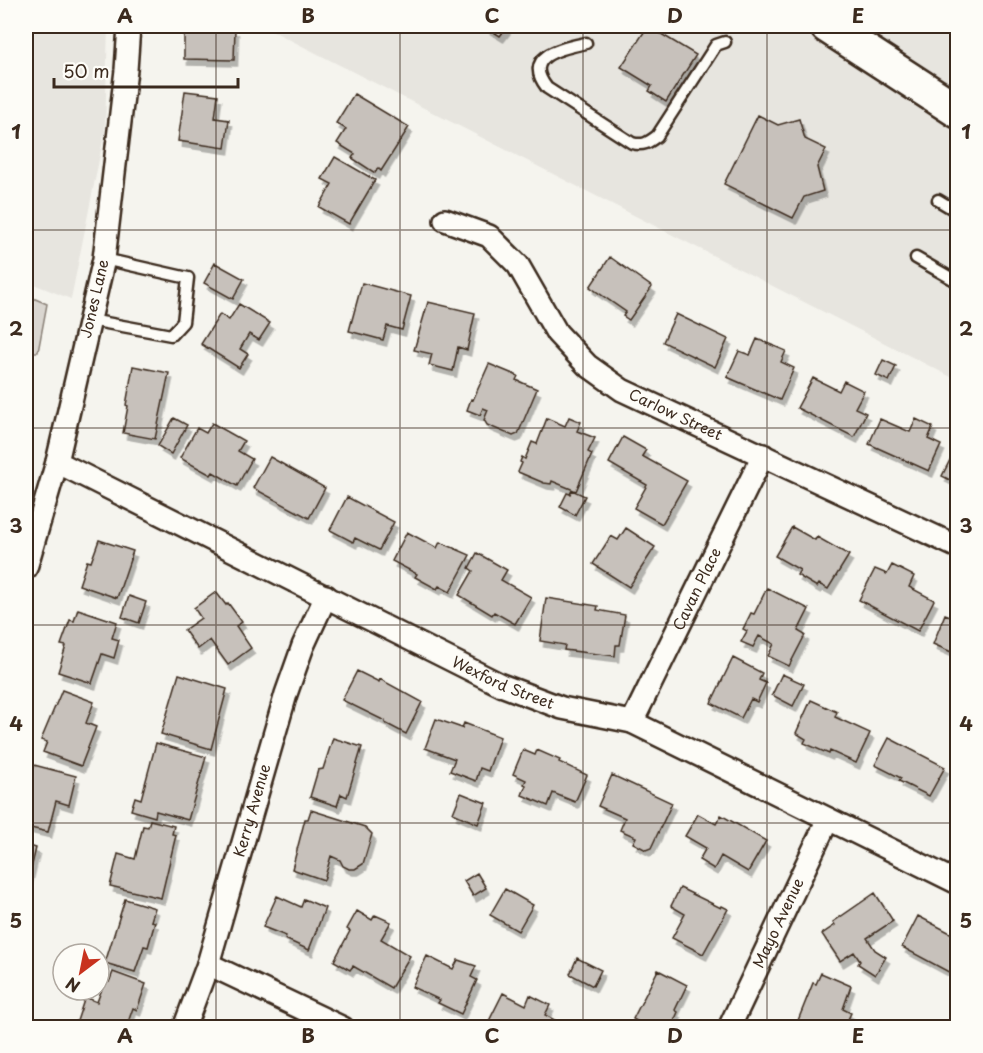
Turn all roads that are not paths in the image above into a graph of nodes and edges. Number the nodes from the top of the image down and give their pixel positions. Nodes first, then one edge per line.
1 (129, 26) edge
2 (827, 26) edge
3 (725, 42) dead end
4 (586, 43) dead end
5 (957, 111) edge
6 (938, 200) dead end
7 (957, 212) edge
8 (445, 220) dead end
9 (916, 258) dead end
10 (104, 259) junction
11 (957, 282) edge
12 (90, 320) junction
13 (763, 455) junction
14 (57, 462) junction
15 (957, 547) edge
16 (26, 568) edge
17 (326, 596) junction
18 (632, 722) junction
19 (828, 819) junction
20 (957, 883) edge
21 (208, 963) junction
22 (184, 1028) edge
23 (343, 1028) edge
24 (729, 1028) edge

1 - 10 street, Jones Lane
2 - 5 main road
3 - 4 lane
6 - 7 lane
8 - 13 street, Carlow Street
9 - 11 lane
10 - 12 street, Jones Lane
10 - 12 lane
12 - 14 street, Jones Lane
13 - 15 street, Carlow Street
13 - 18 street, Cavan Place
14 - 16 street, Jones Lane
14 - 17 street, Wexford Street
17 - 18 street, Wexford Street
17 - 21 street, Kerry Avenue
18 - 19 street, Wexford Street
19 - 20 street, Wexford Street
19 - 24 street, Mayo Avenue
21 - 22 street, Kerry Avenue
21 - 23 street

